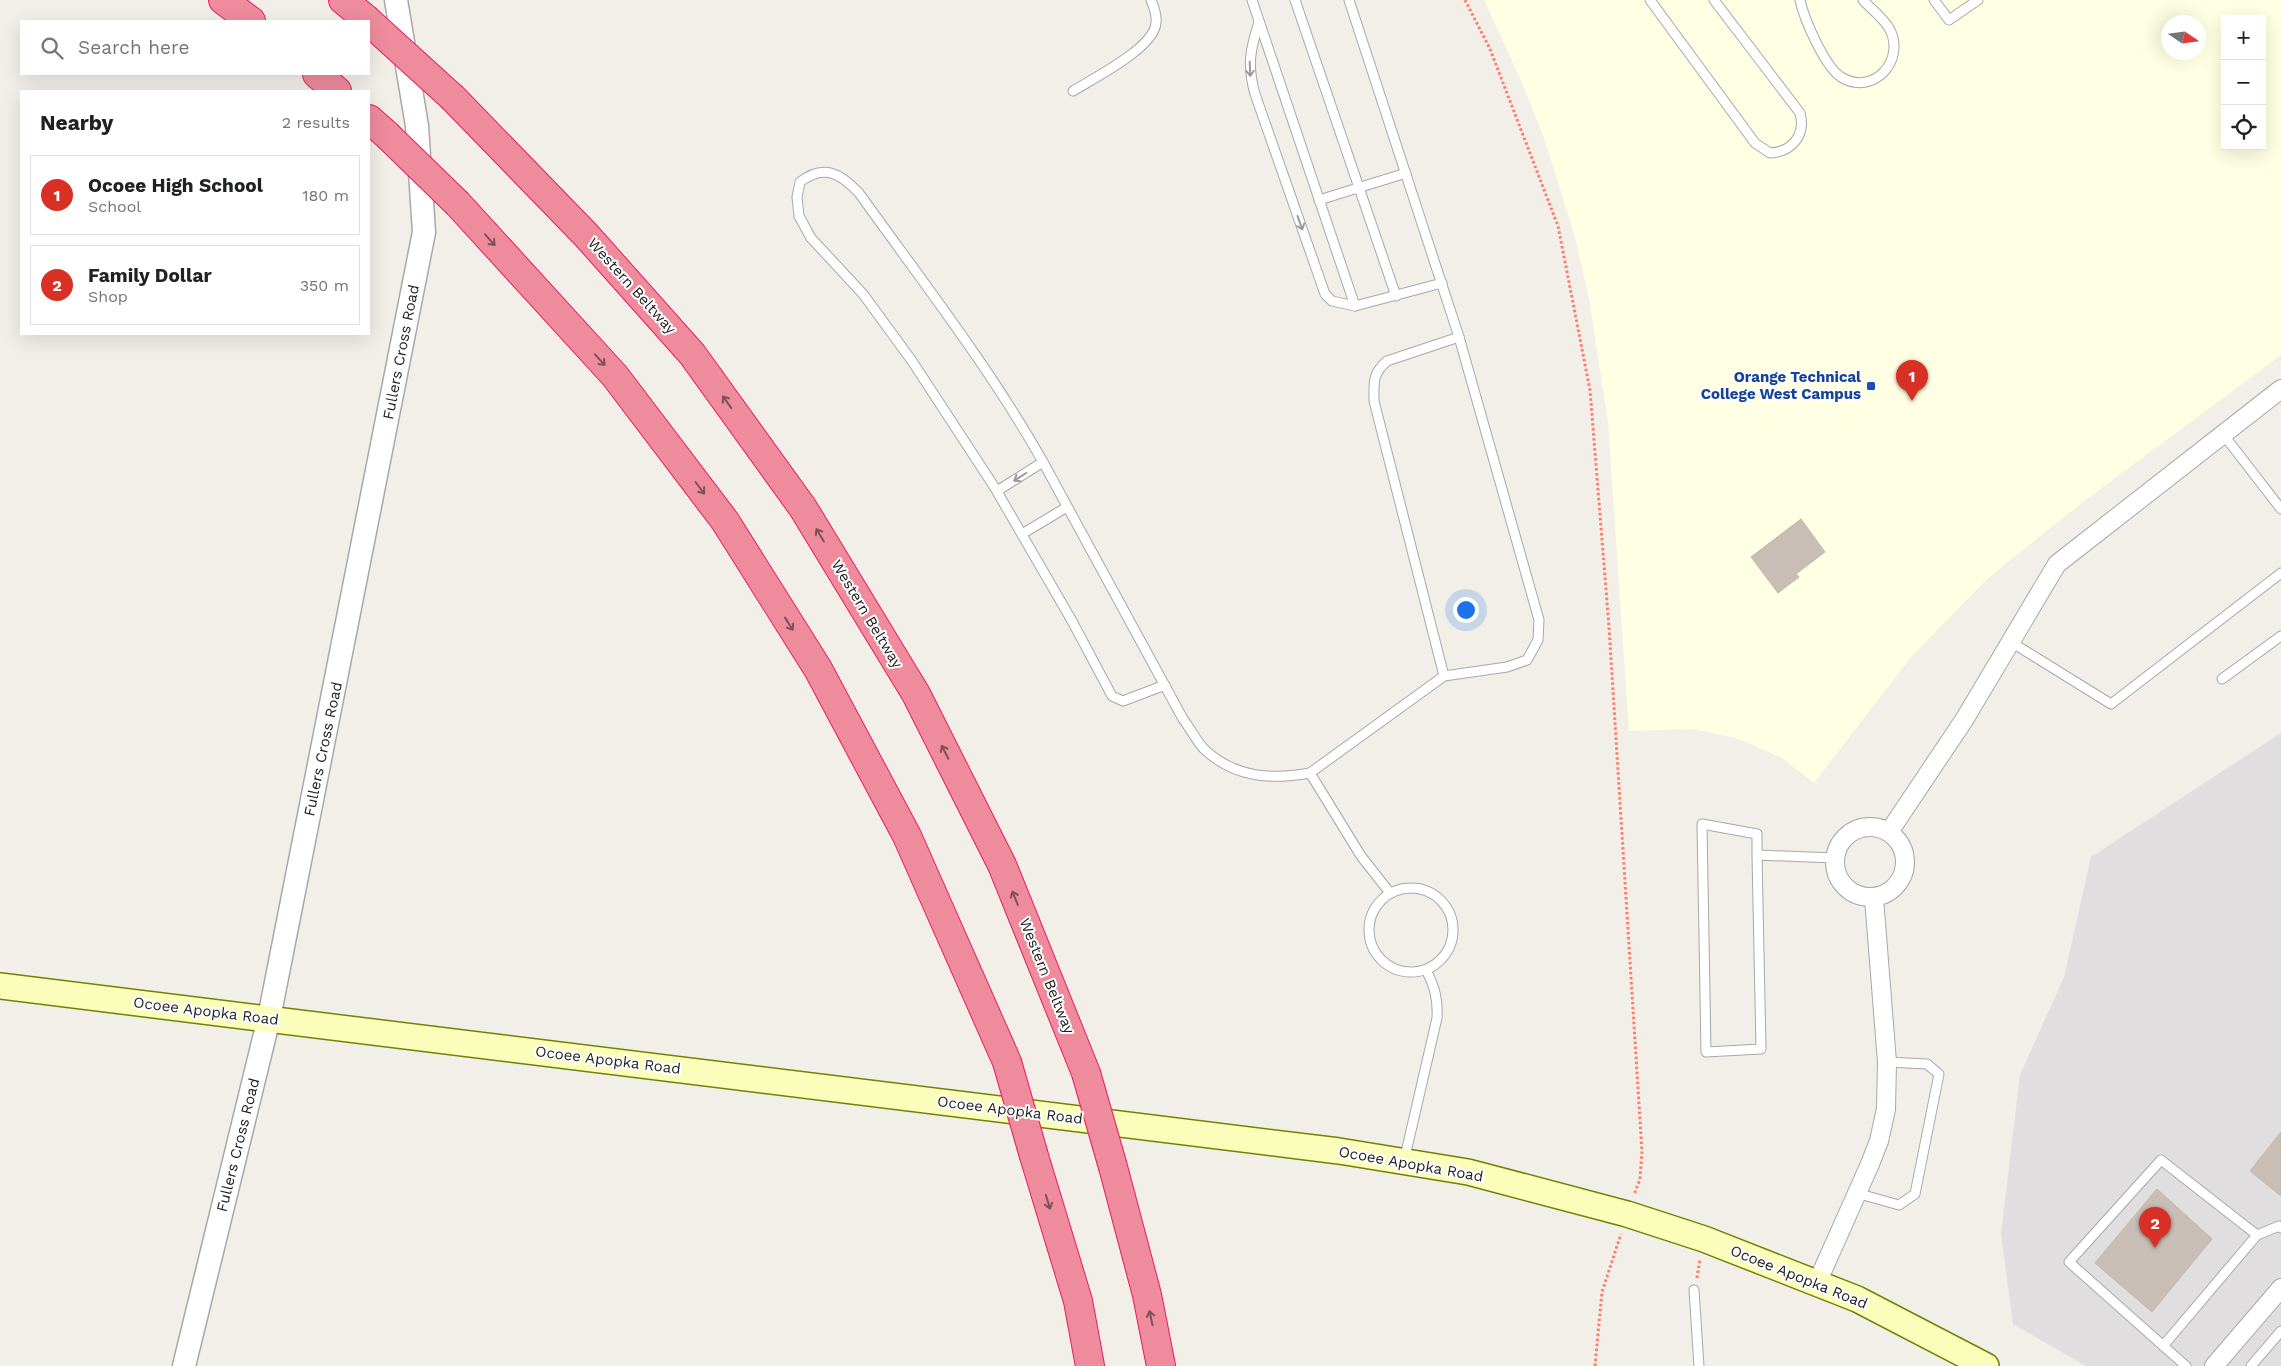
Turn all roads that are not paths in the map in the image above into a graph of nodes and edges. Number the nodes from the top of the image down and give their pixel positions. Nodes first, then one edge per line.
1 (223, 0) edge
2 (342, 0) edge
3 (396, 0) edge
4 (1151, 0) edge
5 (1252, 0) edge
6 (1295, 0) edge
7 (1349, 0) edge
8 (1650, 0) edge
9 (1714, 0) edge
10 (1800, 0) edge
11 (1863, 0) edge
12 (1934, 0) edge
13 (1978, 0) edge
14 (251, 20) edge
15 (367, 20) edge
16 (1259, 21) junction
17 (370, 23) edge
18 (317, 75) edge
19 (336, 90) edge
20 (1074, 91) dead end
21 (378, 127) edge
22 (1406, 173) junction
23 (1359, 187) junction
24 (1319, 200) junction
25 (1442, 283) junction
26 (1396, 296) junction
27 (1355, 306) junction
28 (1460, 337) junction
29 (2281, 388) edge
30 (2222, 434) junction
31 (1043, 462) junction
32 (996, 491) junction
33 (1067, 507) junction
34 (2281, 509) edge
35 (1022, 534) junction
36 (2281, 573) edge
37 (2281, 636) edge
38 (2011, 642) junction
39 (1444, 676) junction
40 (2222, 679) dead end
41 (1165, 685) junction
42 (1310, 773) junction
43 (1889, 832) junction
44 (1757, 855) junction
45 (1835, 858) junction
46 (1390, 893) junction
47 (1874, 898) junction
48 (1426, 970) junction
49 (0, 986) edge
50 (269, 1018) junction
51 (1887, 1062) junction
52 (1404, 1161) junction
53 (1856, 1193) junction
54 (2281, 1228) edge
55 (2257, 1235) junction
56 (1817, 1283) junction
57 (2281, 1288) edge
58 (1694, 1290) road end
59 (2281, 1331) edge
60 (2163, 1346) junction
61 (184, 1366) edge
62 (1090, 1366) edge
63 (1161, 1366) edge
64 (1699, 1366) edge
65 (1986, 1366) edge
66 (2186, 1366) edge
67 (2214, 1366) edge
68 (2251, 1366) edge

1 - 14 highway
15 -> 2 highway, Western Beltway, bridge
3 - 50 street, Fullers Cross Road
4 - 20 lane
5 - 16 lane
6 - 23 lane
7 - 22 lane
8 - 9 lane
10 - 11 lane
12 - 13 lane
16 - 24 lane
16 -> 27 lane
63 -> 17 highway, Western Beltway, bridge
18 - 19 highway
21 -> 62 highway, bridge
22 - 23 lane
22 - 25 lane
23 - 24 lane
23 - 26 lane
24 - 27 lane
25 - 26 lane
25 - 28 lane
26 - 27 lane
28 - 39 lane
28 - 39 lane
29 - 30 street
30 - 34 lane
30 - 38 street
31 -> 32 lane
31 - 32 lane
31 - 33 lane
32 - 35 lane
33 - 35 lane
33 - 41 lane
35 - 41 lane
36 - 38 lane
37 - 40 lane
38 - 43 street
39 - 42 lane
41 - 42 lane
42 - 46 lane
43 - 45 street
43 - 47 street
44 - 44 lane
44 - 45 lane
45 - 47 street
46 - 48 lane
46 - 48 lane
47 - 51 street
48 - 52 lane
49 - 50 main road, Ocoee Apopka Road
50 - 52 main road, Ocoee Apopka Road
50 - 61 street, Fullers Cross Road
51 - 53 street
51 - 53 lane
52 - 56 main road, Ocoee Apopka Road
53 - 56 street
54 - 55 lane
55 - 60 lane
55 - 60 lane
56 - 65 main road, Ocoee Apopka Road
57 - 67 street
58 - 64 lane
59 - 68 lane
60 - 66 lane

